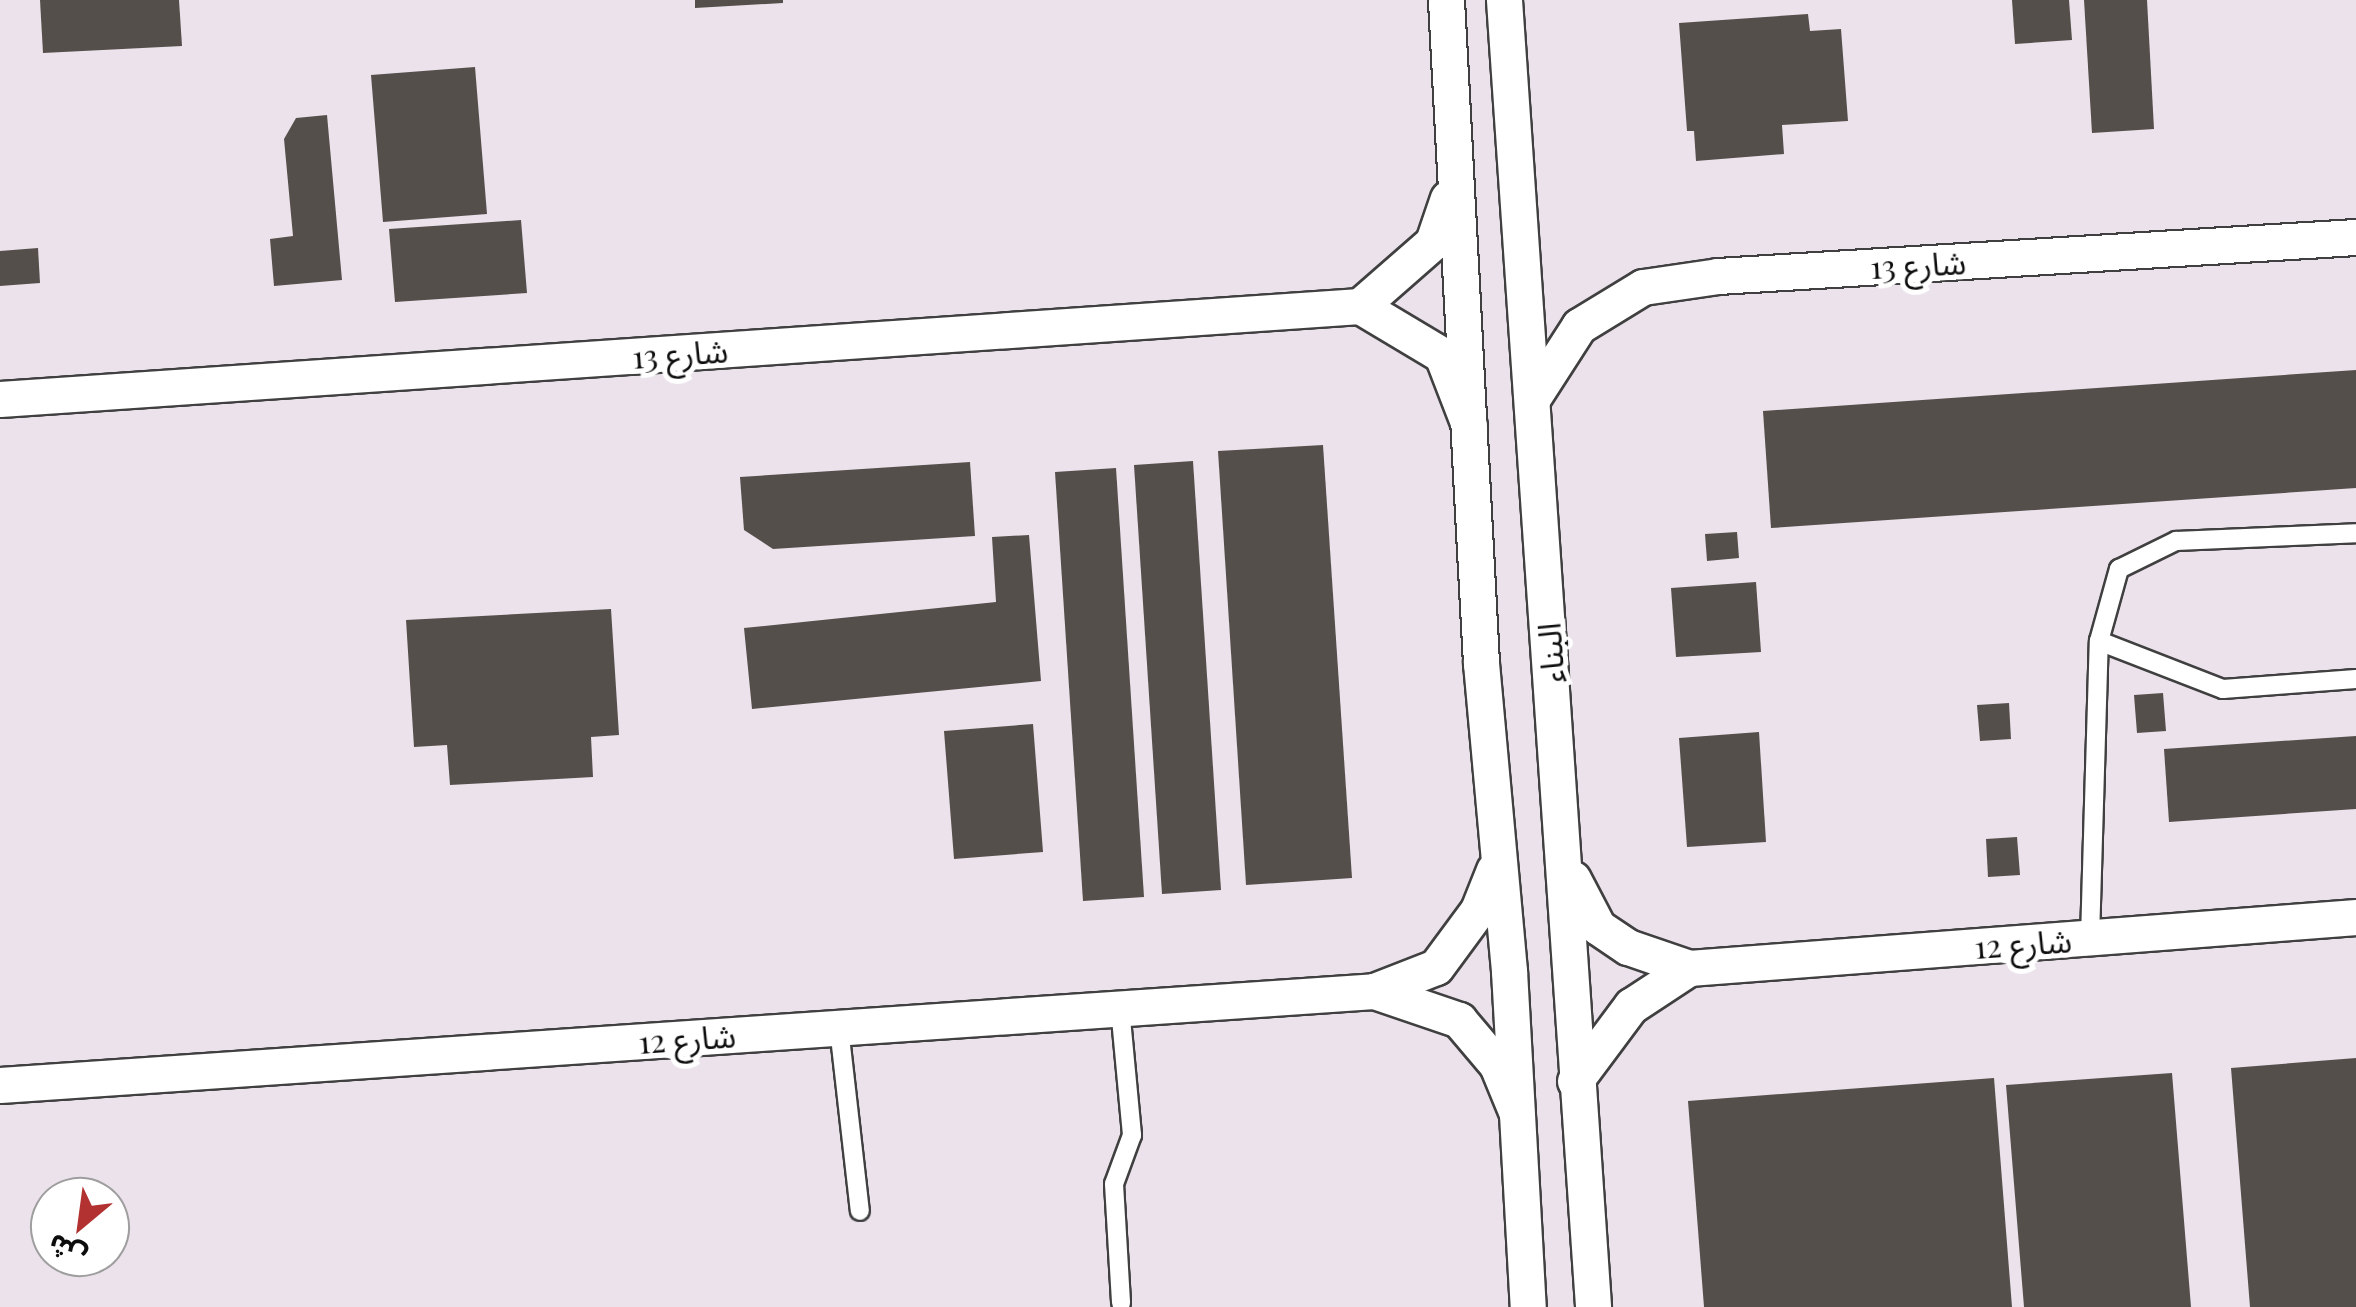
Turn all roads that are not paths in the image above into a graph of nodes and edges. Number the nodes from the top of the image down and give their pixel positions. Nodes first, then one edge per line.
1 (1446, 0) edge
2 (1504, 0) edge
3 (1454, 182) junction
4 (2356, 237) edge
5 (1360, 306) junction
6 (0, 399) edge
7 (1532, 399) junction
8 (1470, 424) junction
9 (2356, 533) edge
10 (2100, 642) junction
11 (2356, 678) edge
12 (1564, 863) junction
13 (1494, 870) junction
14 (2356, 917) edge
15 (2090, 938) junction
16 (1690, 968) junction
17 (1374, 991) junction
18 (1120, 1008) junction
19 (839, 1028) junction
20 (1576, 1082) junction
21 (0, 1085) edge
22 (1516, 1110) junction
23 (860, 1211) dead end
24 (1121, 1303) dead end
25 (1528, 1307) edge
26 (1592, 1307) edge

1 - 3 street
2 - 7 street, البناء
3 - 5 street
3 - 8 street
4 - 7 street, شارع 13
5 - 6 street, شارع 13
5 - 8 street
7 - 12 street, البناء
8 - 13 street
9 - 10 lane
10 - 11 lane
10 - 15 lane
12 - 16 street, شارع 12
12 - 20 street, البناء
13 - 17 street, شارع 12
13 - 22 street
14 - 15 street, شارع 12
15 - 16 street, شارع 12
16 - 20 street, شارع 12
17 - 18 street, شارع 12
17 - 22 street, شارع 12
18 - 19 street, شارع 12
18 - 24 lane
19 - 21 street, شارع 12
19 - 23 lane
20 - 26 street, البناء
22 - 25 street

